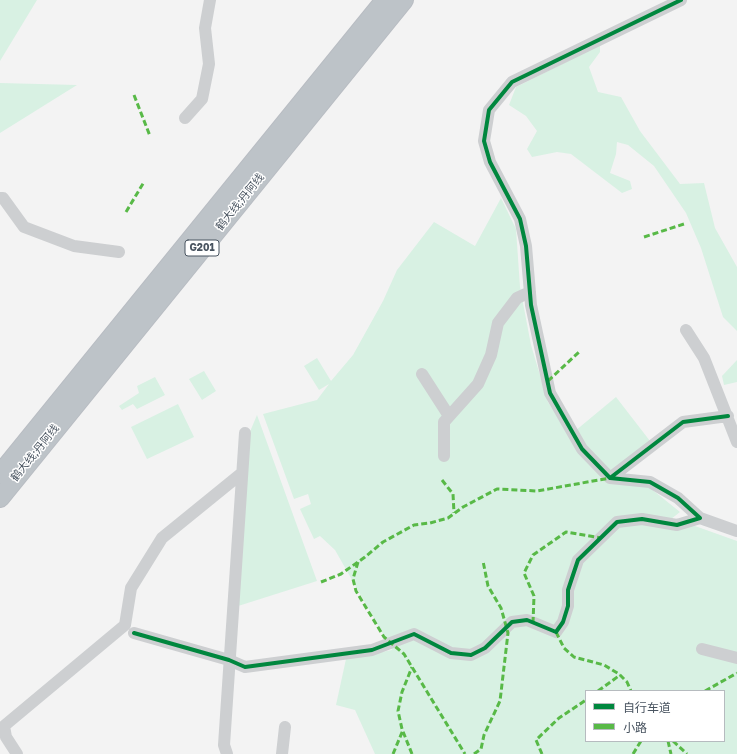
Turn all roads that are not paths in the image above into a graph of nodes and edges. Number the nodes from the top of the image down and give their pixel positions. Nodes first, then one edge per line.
1 (210, 0) edge
2 (385, 0) edge
3 (404, 0) edge
4 (681, 0) edge
5 (185, 118) dead end
6 (0, 198) edge
7 (119, 252) dead end
8 (530, 292) junction
9 (686, 330) dead end
10 (422, 374) dead end
11 (449, 416) junction
12 (728, 416) junction
13 (245, 433) dead end
14 (737, 442) edge
15 (444, 456) dead end
16 (242, 473) junction
17 (0, 474) edge
18 (610, 478) junction
19 (0, 498) edge
20 (700, 518) junction
21 (737, 531) edge
22 (134, 633) dead end
23 (702, 649) dead end
24 (737, 658) edge
25 (229, 660) junction
26 (285, 727) dead end
27 (16, 754) edge
28 (227, 754) edge
29 (282, 754) edge

1 - 5 street
2 - 17 highway, 鹤大线;丹阿线 / G201
3 - 19 highway, 鹤大线;丹阿线 / G201
4 - 8 street
6 - 7 street
8 - 11 street
8 - 18 street
9 - 12 street
10 - 11 street
11 - 15 street
12 - 14 street
12 - 18 street
13 - 16 street
16 - 25 street
16 - 27 street
18 - 20 street
20 - 21 street
20 - 25 street
22 - 25 street
23 - 24 street
25 - 28 street
26 - 29 street

